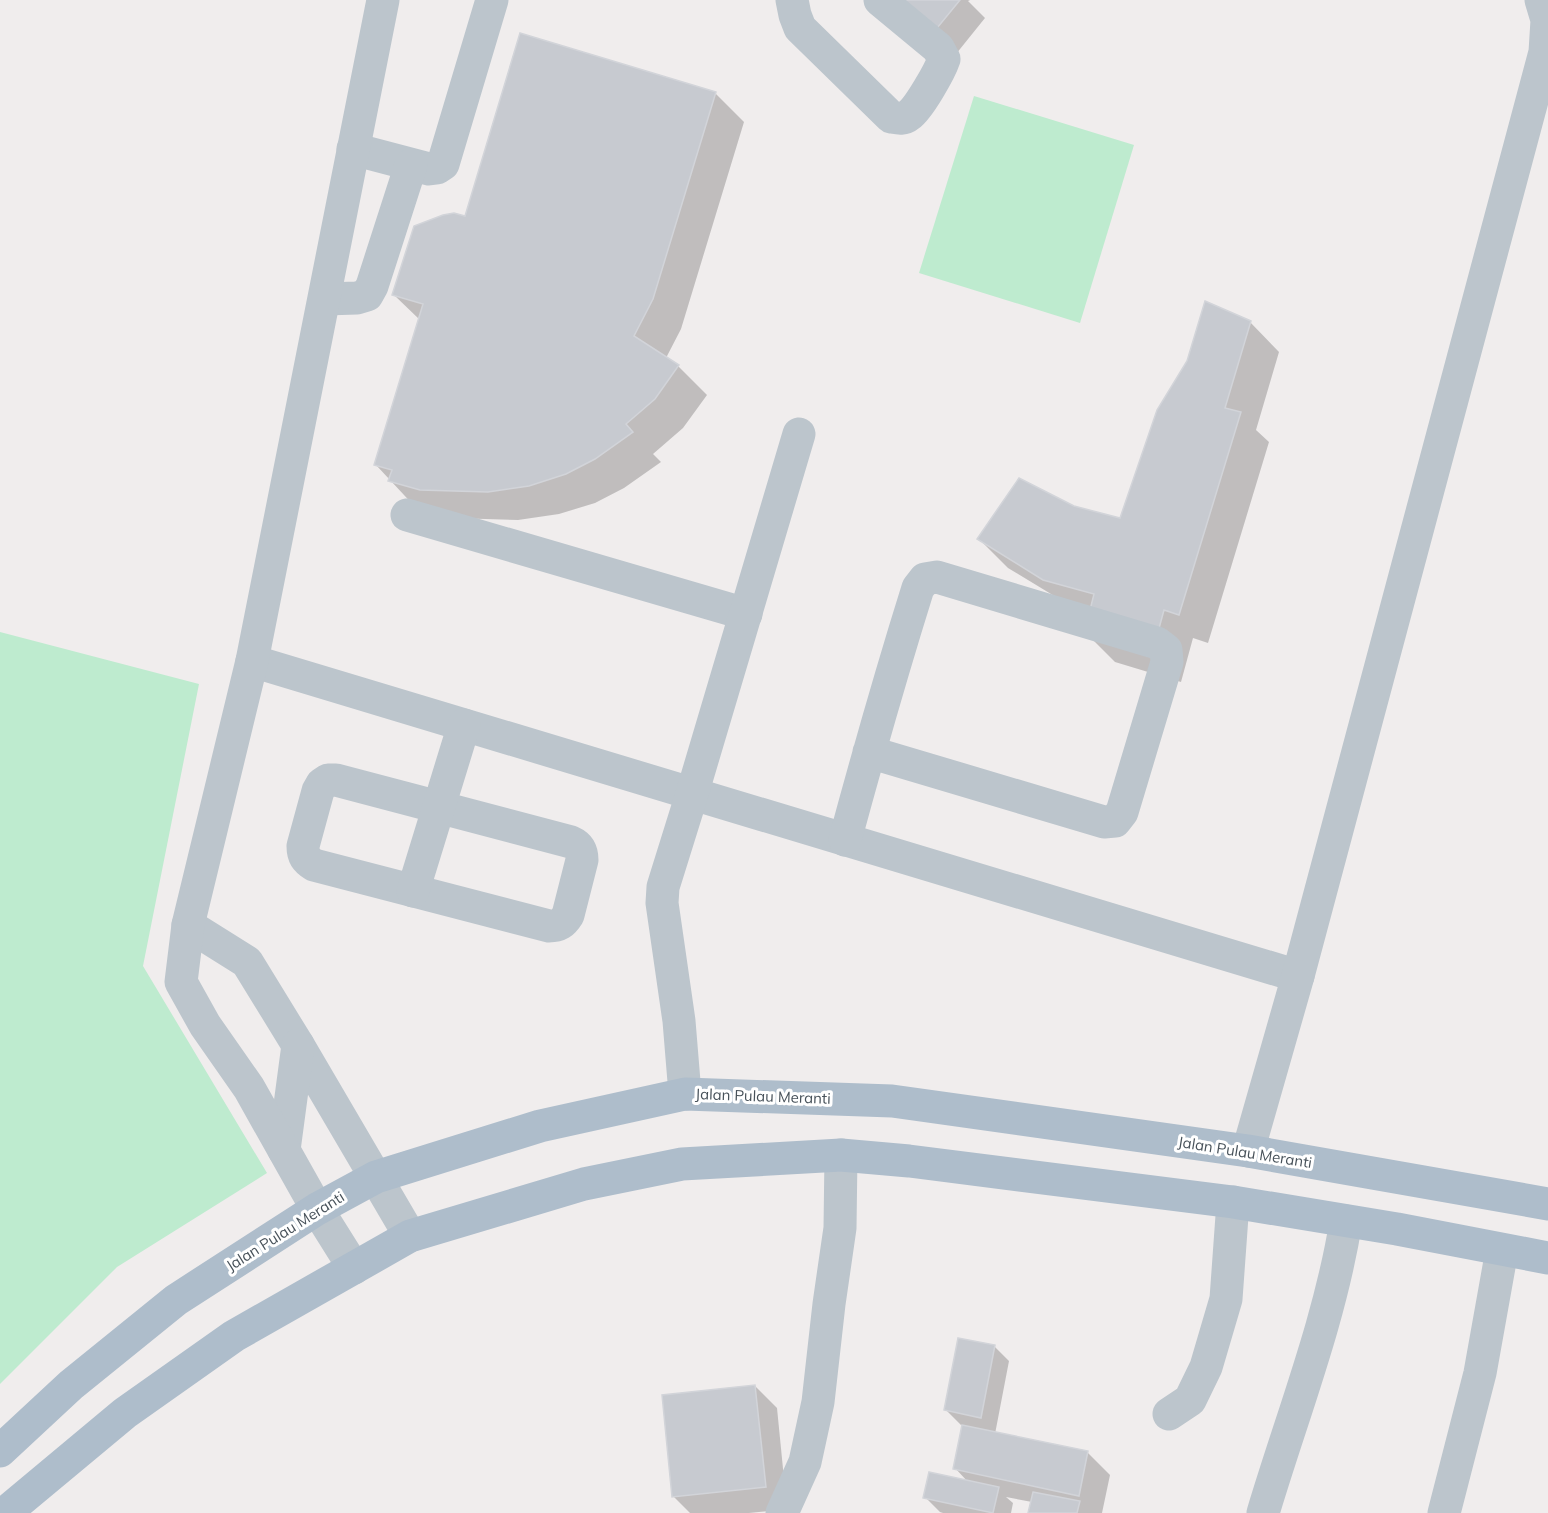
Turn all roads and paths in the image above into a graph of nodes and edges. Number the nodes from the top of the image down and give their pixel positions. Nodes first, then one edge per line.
1 (383, 0) edge
2 (492, 0) edge
3 (792, 0) edge
4 (880, 0) edge
5 (1541, 0) edge
6 (353, 148) junction
7 (411, 165) junction
8 (325, 299) junction
9 (799, 434) dead end
10 (407, 515) dead end
11 (746, 614) junction
12 (252, 661) junction
13 (464, 725) junction
14 (869, 752) junction
15 (692, 794) junction
16 (439, 807) junction
17 (844, 840) junction
18 (413, 891) junction
19 (188, 925) junction
20 (1298, 976) junction
21 (298, 1045) junction
22 (685, 1094) junction
23 (284, 1150) junction
24 (1248, 1151) junction
25 (841, 1155) junction
26 (376, 1177) junction
27 (1233, 1202) junction
28 (1548, 1204) edge
29 (316, 1209) junction
30 (1346, 1221) junction
31 (410, 1236) junction
32 (1502, 1250) junction
33 (1548, 1258) edge
34 (354, 1268) junction
35 (1169, 1414) dead end
36 (0, 1451) edge
37 (5, 1513) edge
38 (782, 1513) edge
39 (1263, 1513) edge
40 (1444, 1513) edge

1 - 6 lane
2 - 7 lane
3 - 4 lane
5 - 20 lane
6 - 7 lane
6 - 8 lane
7 - 8 lane
8 - 12 lane
9 - 11 lane
10 - 11 lane
11 - 15 lane
12 - 13 lane
12 - 19 lane
13 - 15 lane
13 - 16 lane
14 - 14 lane
14 - 17 lane
15 - 17 lane
15 - 22 lane
16 - 18 lane
16 - 18 lane
16 - 18 lane
17 - 20 lane
19 - 21 lane
19 - 23 lane
20 - 24 lane
21 - 23 lane
21 - 26 lane
22 - 24 main road, Jalan Pulau Meranti
22 - 26 main road, Jalan Pulau Meranti
23 - 29 lane
24 - 28 main road, Jalan Pulau Meranti
25 - 27 main road
25 - 31 main road
25 - 38 lane
26 - 29 main road, Jalan Pulau Meranti
26 - 31 lane
27 - 30 main road
27 - 35 lane
29 - 34 lane
29 - 36 main road, Jalan Pulau Meranti
30 - 32 main road
30 - 39 lane
31 - 34 main road
32 - 33 main road
32 - 40 lane
34 - 37 main road

